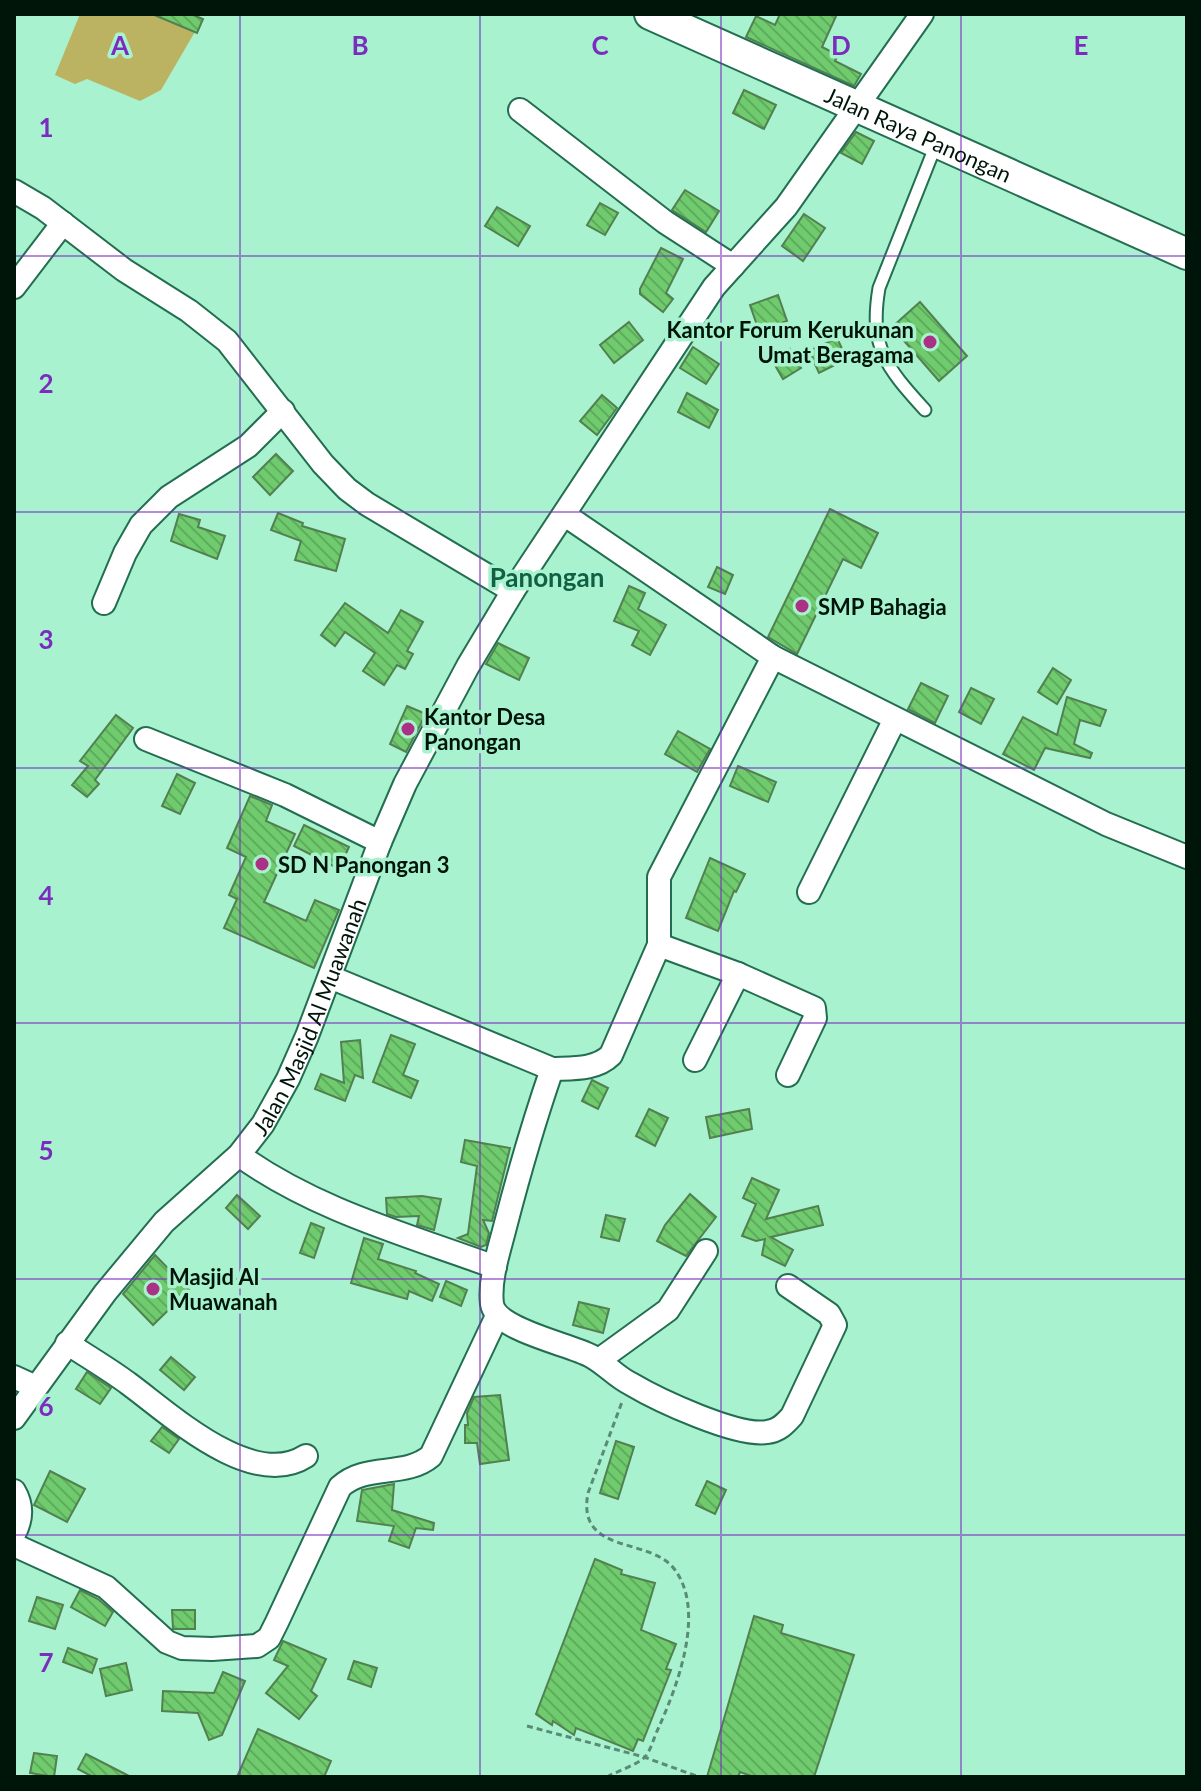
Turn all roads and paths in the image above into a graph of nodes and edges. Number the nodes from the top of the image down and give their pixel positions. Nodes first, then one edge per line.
1 (650, 14) edge
2 (922, 14) edge
3 (857, 106) junction
4 (520, 110) dead end
5 (937, 142) junction
6 (14, 191) edge
7 (63, 223) junction
8 (1187, 254) edge
9 (733, 266) junction
10 (14, 287) edge
11 (925, 410) dead end
12 (283, 411) junction
13 (565, 515) junction
14 (513, 591) junction
15 (104, 603) dead end
16 (773, 657) junction
17 (895, 719) junction
18 (146, 739) dead end
19 (380, 842) junction
20 (1187, 857) edge
21 (809, 892) dead end
22 (659, 945) junction
23 (738, 974) junction
24 (330, 977) junction
25 (695, 1060) dead end
26 (552, 1069) junction
27 (788, 1075) dead end
28 (239, 1155) junction
29 (706, 1251) dead end
30 (495, 1267) junction
31 (788, 1286) dead end
32 (497, 1316) junction
33 (67, 1343) junction
34 (599, 1360) junction
35 (14, 1377) edge
36 (629, 1384) junction
37 (36, 1387) junction
38 (14, 1418) edge
39 (306, 1456) dead end
40 (14, 1491) edge
41 (14, 1534) edge
42 (14, 1545) edge
43 (527, 1726) dead end
44 (644, 1757) junction
45 (607, 1777) edge
46 (699, 1777) edge

1 - 3 main road, Jalan Raya Panongan
2 - 3 street, Jalan Masjid Al Muawanah
3 - 5 main road, Jalan Raya Panongan
3 - 9 street, Jalan Masjid Al Muawanah
4 - 9 street
5 - 8 main road, Jalan Raya Panongan
5 - 11 lane
6 - 7 street
7 - 10 street
7 - 12 street
9 - 13 street, Jalan Masjid Al Muawanah
12 - 14 street
12 - 15 street
13 - 14 street, Jalan Masjid Al Muawanah
13 - 16 street
14 - 19 street, Jalan Masjid Al Muawanah
16 - 17 street
16 - 22 street
17 - 20 street
17 - 21 street
18 - 19 street
19 - 24 street, Jalan Masjid Al Muawanah
22 - 23 street
22 - 26 street
23 - 25 street
23 - 27 street
24 - 26 street
24 - 28 street, Jalan Masjid Al Muawanah
26 - 30 street
28 - 30 street
28 - 33 street, Jalan Masjid Al Muawanah
29 - 34 street
30 - 32 street
31 - 36 street
32 - 34 street
32 - 42 street
33 - 37 street, Jalan Masjid Al Muawanah
33 - 39 street
34 - 36 street
35 - 37 street
36 - 44 path
37 - 38 street, Jalan Masjid Al Muawanah
40 - 41 street
43 - 44 path
44 - 45 path
44 - 46 path

